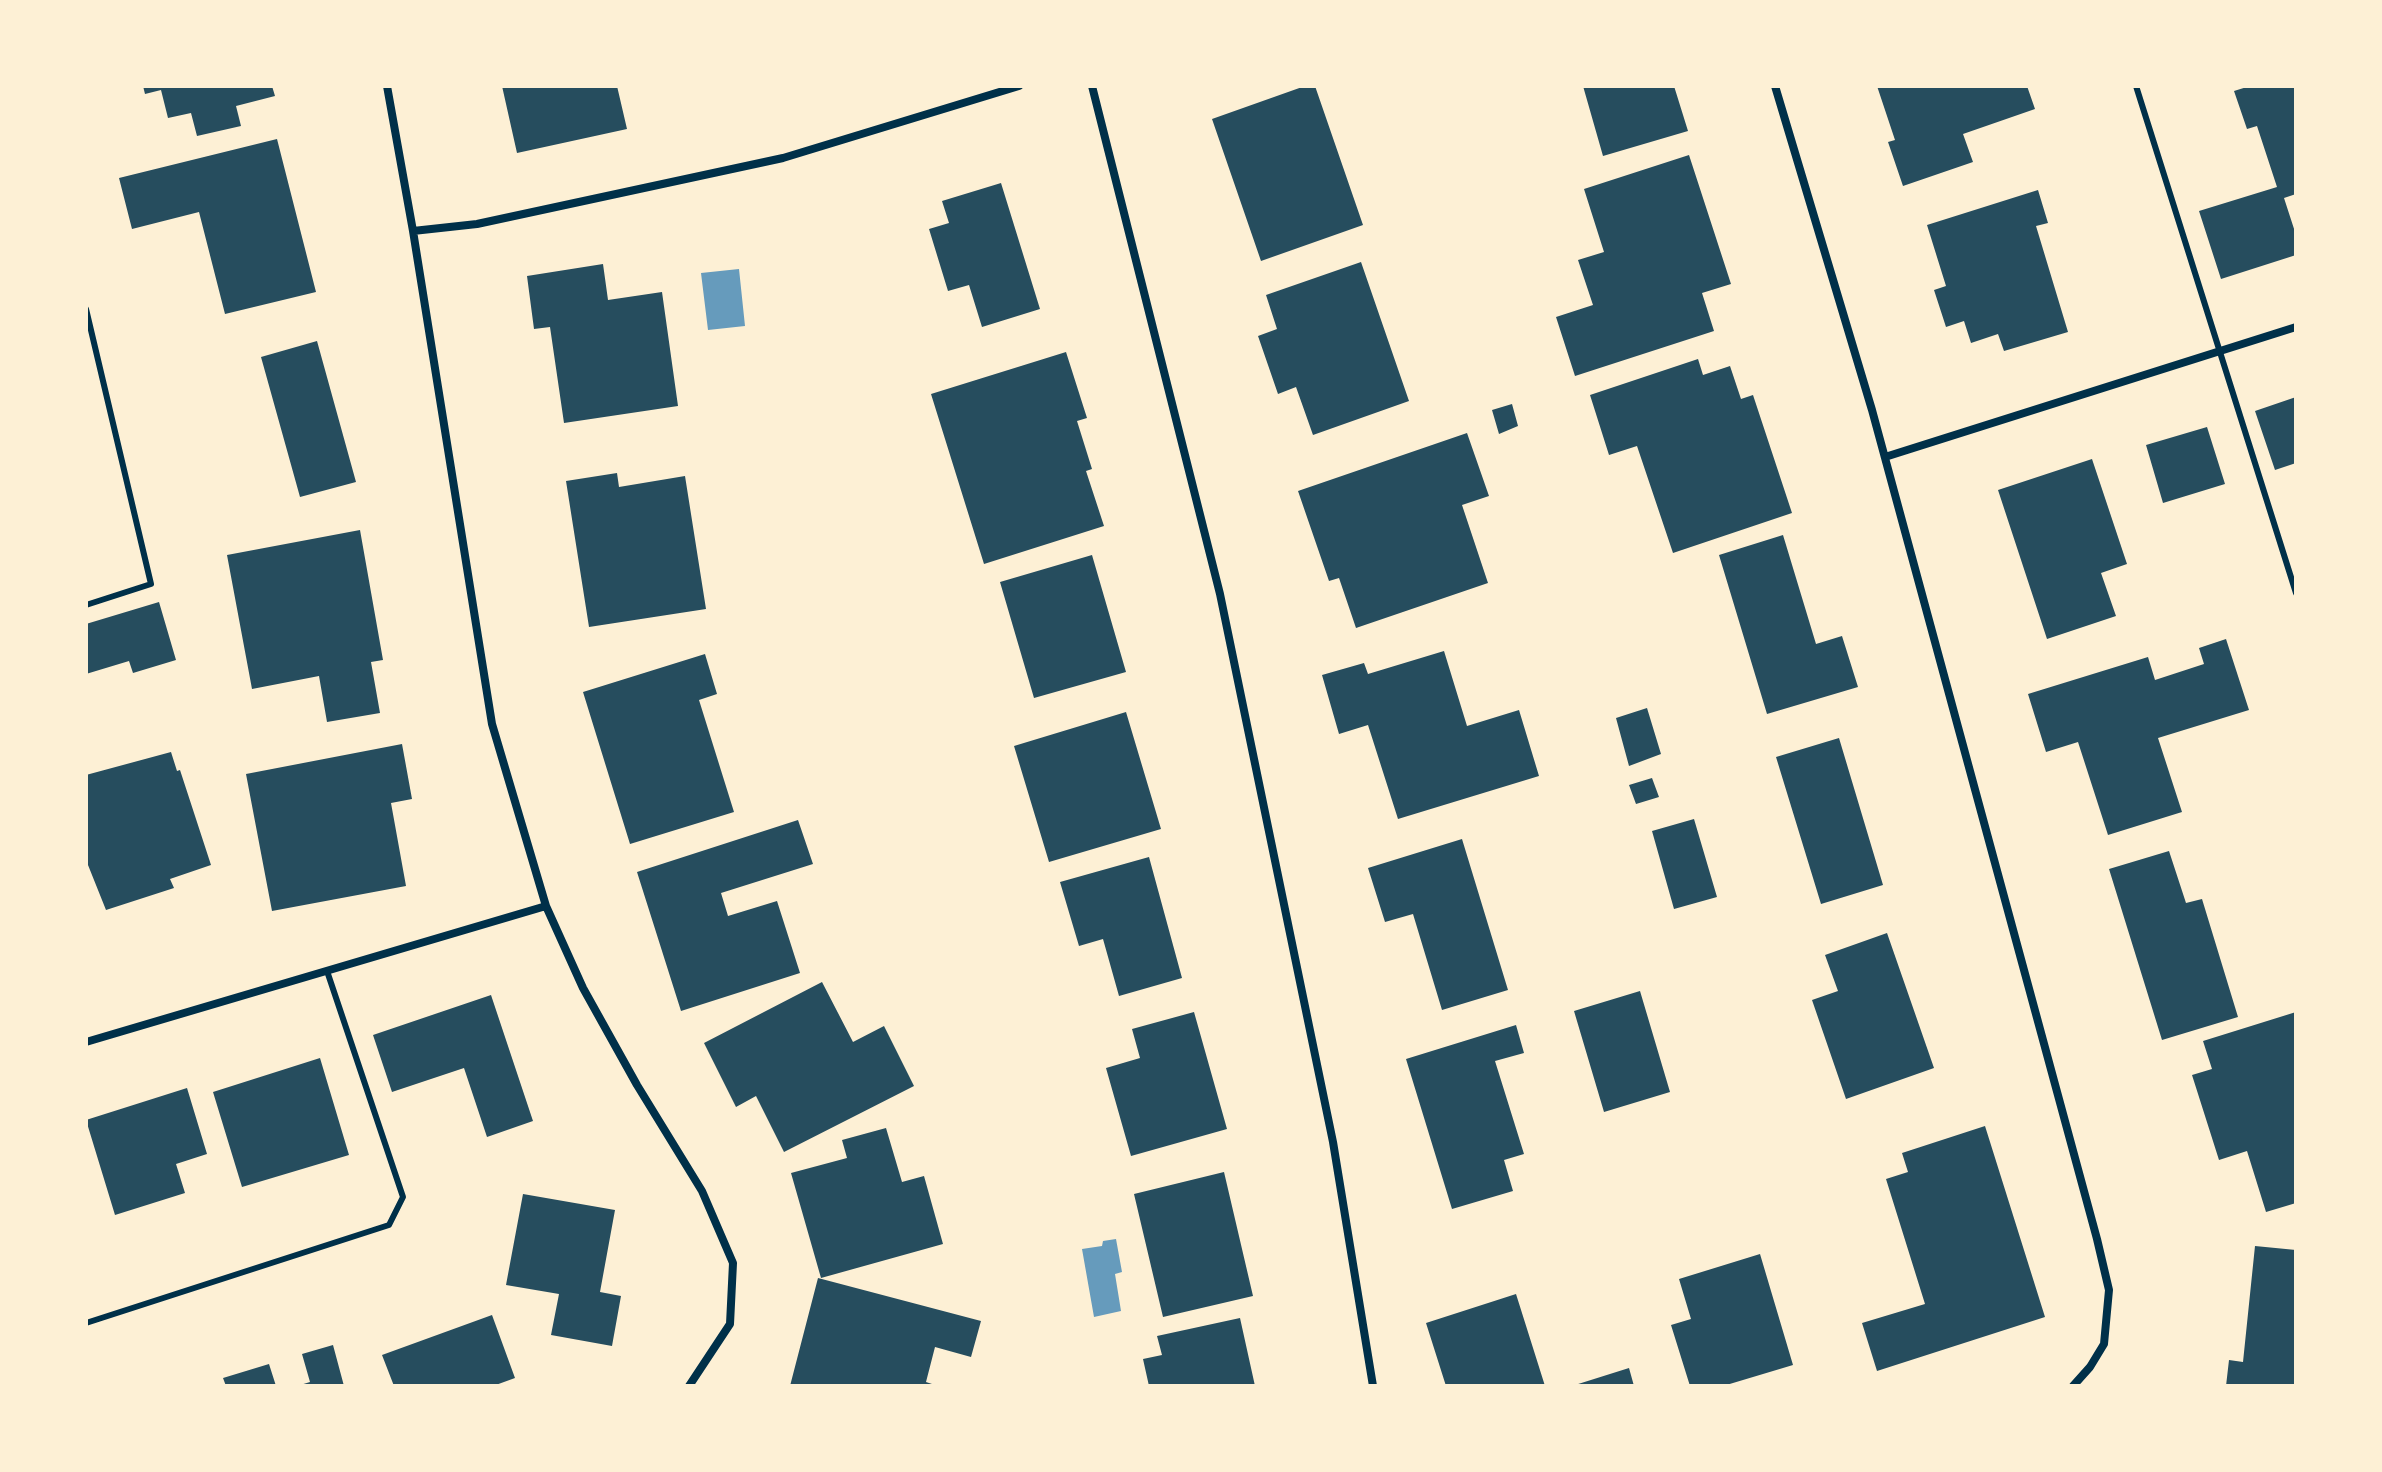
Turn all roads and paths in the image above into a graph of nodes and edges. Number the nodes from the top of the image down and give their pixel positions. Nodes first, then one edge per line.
1 (387, 86) edge
2 (1019, 86) edge
3 (1092, 86) edge
4 (1775, 86) edge
5 (2136, 86) edge
6 (413, 231) junction
7 (86, 309) edge
8 (2296, 327) edge
9 (2220, 350) junction
10 (1885, 457) junction
11 (2296, 593) edge
12 (86, 605) edge
13 (546, 906) junction
14 (327, 971) junction
15 (86, 1042) edge
16 (86, 1323) edge
17 (689, 1386) edge
18 (1373, 1386) edge
19 (2073, 1386) edge

1 - 6 street
2 - 6 street
3 - 18 street
4 - 10 street
5 - 9 lane
6 - 13 street
7 - 12 lane
8 - 9 street
9 - 10 street
9 - 11 lane
10 - 19 street
13 - 14 street
13 - 17 street
14 - 15 street
14 - 16 lane

